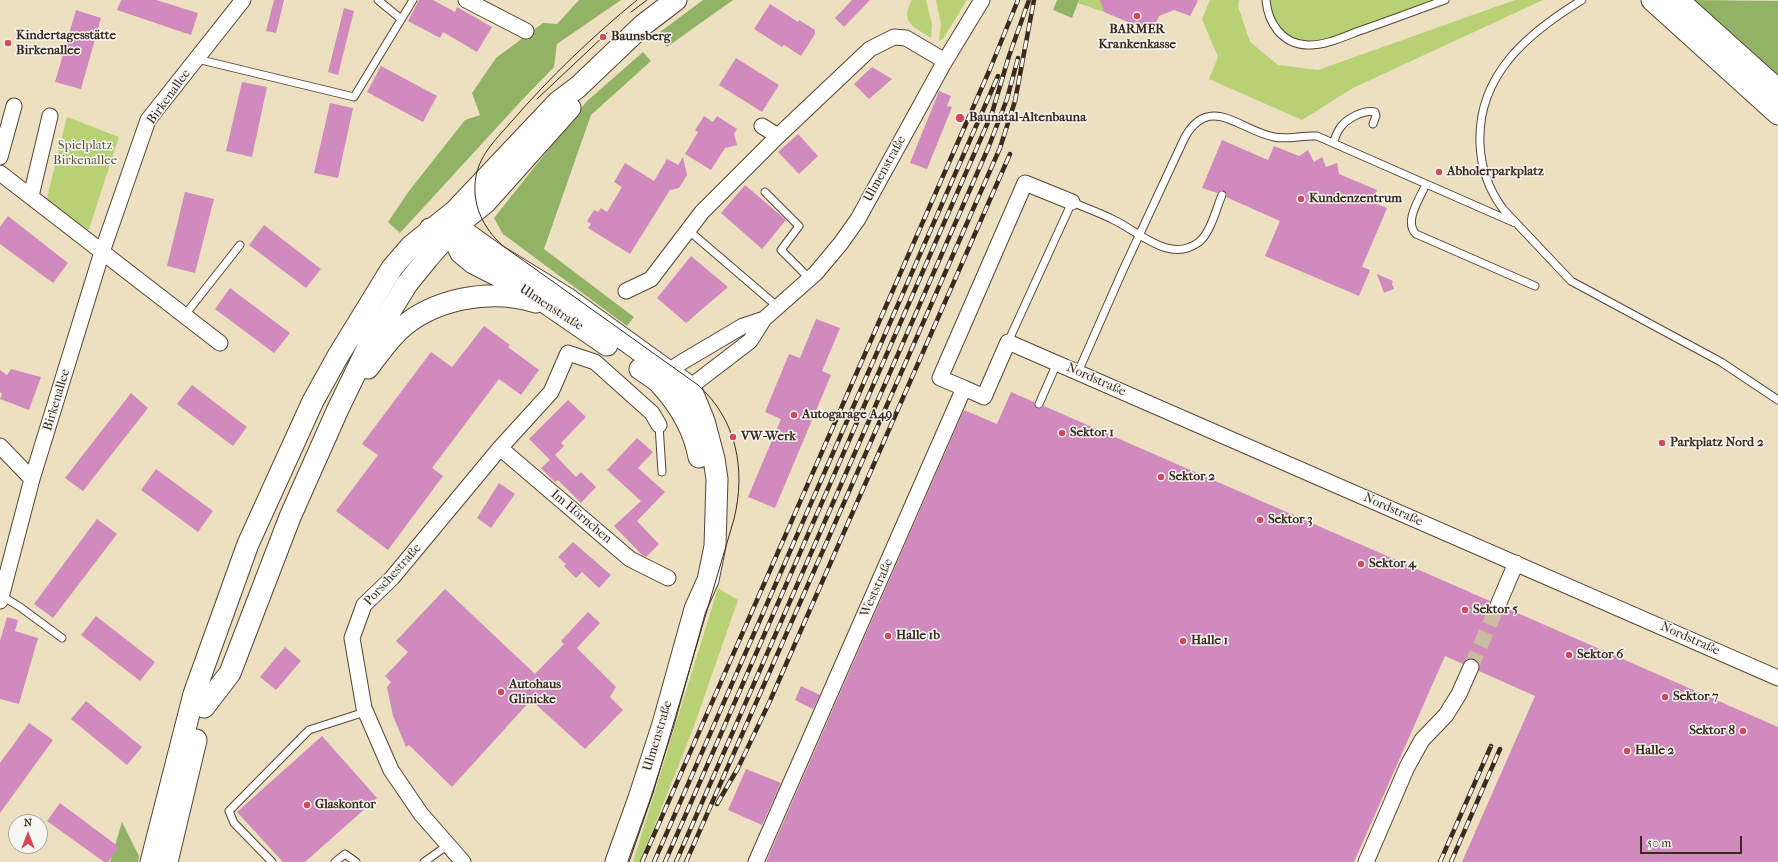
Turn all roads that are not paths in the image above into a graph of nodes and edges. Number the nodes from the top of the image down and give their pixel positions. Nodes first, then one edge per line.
1 (243, 0) edge
2 (378, 0) edge
3 (413, 0) edge
4 (466, 0) edge
5 (676, 0) edge
6 (982, 0) edge
7 (1266, 0) edge
8 (1445, 0) edge
9 (1582, 0) edge
10 (1652, 0) edge
11 (1678, 0) edge
12 (401, 19) junction
13 (526, 31) dead end
14 (197, 59) junction
15 (945, 61) junction
16 (1778, 90) edge
17 (14, 106) dead end
18 (1778, 114) edge
19 (50, 116) dead end
20 (1373, 124) dead end
21 (762, 126) dead end
22 (778, 136) junction
23 (1333, 143) junction
24 (0, 158) edge
25 (0, 173) edge
26 (1426, 184) junction
27 (765, 192) dead end
28 (1222, 195) dead end
29 (31, 196) junction
30 (1072, 202) junction
31 (455, 219) junction
32 (1515, 223) junction
33 (688, 230) junction
34 (1140, 236) junction
35 (240, 245) dead end
36 (102, 252) junction
37 (810, 279) junction
38 (1535, 286) dead end
39 (626, 291) dead end
40 (548, 306) junction
41 (778, 307) junction
42 (184, 316) junction
43 (764, 319) junction
44 (1008, 342) junction
45 (220, 343) dead end
46 (1056, 363) junction
47 (1078, 372) junction
48 (664, 378) junction
49 (690, 386) junction
50 (964, 388) junction
51 (1778, 400) edge
52 (1039, 404) dead end
53 (338, 409) junction
54 (659, 425) joint
55 (0, 446) edge
56 (500, 448) junction
57 (662, 472) dead end
58 (32, 480) junction
59 (1516, 563) junction
60 (668, 578) dead end
61 (232, 587) junction
62 (1, 598) edge
63 (1498, 605) tunnel mouth
64 (695, 609) junction
65 (62, 638) dead end
66 (1471, 667) tunnel mouth
67 (1778, 678) edge
68 (204, 707) junction
69 (365, 712) junction
70 (448, 845) junction
71 (151, 862) edge
72 (167, 862) edge
73 (272, 862) edge
74 (335, 862) edge
75 (356, 862) edge
76 (424, 862) edge
77 (463, 862) edge
78 (616, 862) edge
79 (756, 862) edge
80 (1366, 862) edge

1 - 14 street, Birkenallee
2 - 12 lane
3 - 12 lane
4 - 13 street
5 - 31 main road
6 - 15 street, Ulmenstraße
7 - 8 lane
9 - 32 lane
10 - 18 main road
11 - 16 main road
12 - 14 lane
14 - 36 street, Birkenallee
15 - 22 street
15 - 37 street, Ulmenstraße
17 - 24 street
19 - 29 street
20 - 23 lane
21 - 22 street
22 - 33 street
23 - 26 lane
23 - 34 lane
25 - 29 street
26 - 32 lane
26 - 38 lane
27 - 37 lane
28 - 34 lane
29 - 36 street
30 - 34 lane
30 - 44 lane
30 - 50 street
31 - 40 main road, Ulmenstraße
31 - 48 main road, Ulmenstraße
31 - 53 main road
31 - 61 main road
32 - 51 lane
33 - 39 street
33 - 41 lane
34 - 47 lane
35 - 42 lane
36 - 42 street
36 - 58 street, Birkenallee
37 - 41 street, Ulmenstraße
40 - 48 main road, Ulmenstraße
40 - 53 main road
41 - 43 street, Ulmenstraße
42 - 45 street
43 - 48 street, Ulmenstraße
43 - 49 street, Ulmenstraße
44 - 46 street, Nordstraße
44 - 50 street
46 - 47 street, Nordstraße
46 - 52 lane
47 - 59 street, Nordstraße
48 - 49 main road, Ulmenstraße
48 - 64 main road, Ulmenstraße
49 - 64 main road, Ulmenstraße
50 - 79 street, Weststraße
53 - 68 main road
54 - 56 street, Porschestraße
54 - 57 lane
55 - 58 street
56 - 60 street, Im Hörnchen
56 - 69 street, Porschestraße
58 - 62 street, Birkenallee
59 - 63 street
59 - 67 street, Nordstraße
61 - 68 main road
61 - 71 main road
62 - 65 lane
64 - 78 main road, Ulmenstraße
66 - 80 street
68 - 72 main road
69 - 70 street, Porschestraße
69 - 73 lane
70 - 76 lane
70 - 77 street, Porschestraße
74 - 75 lane

